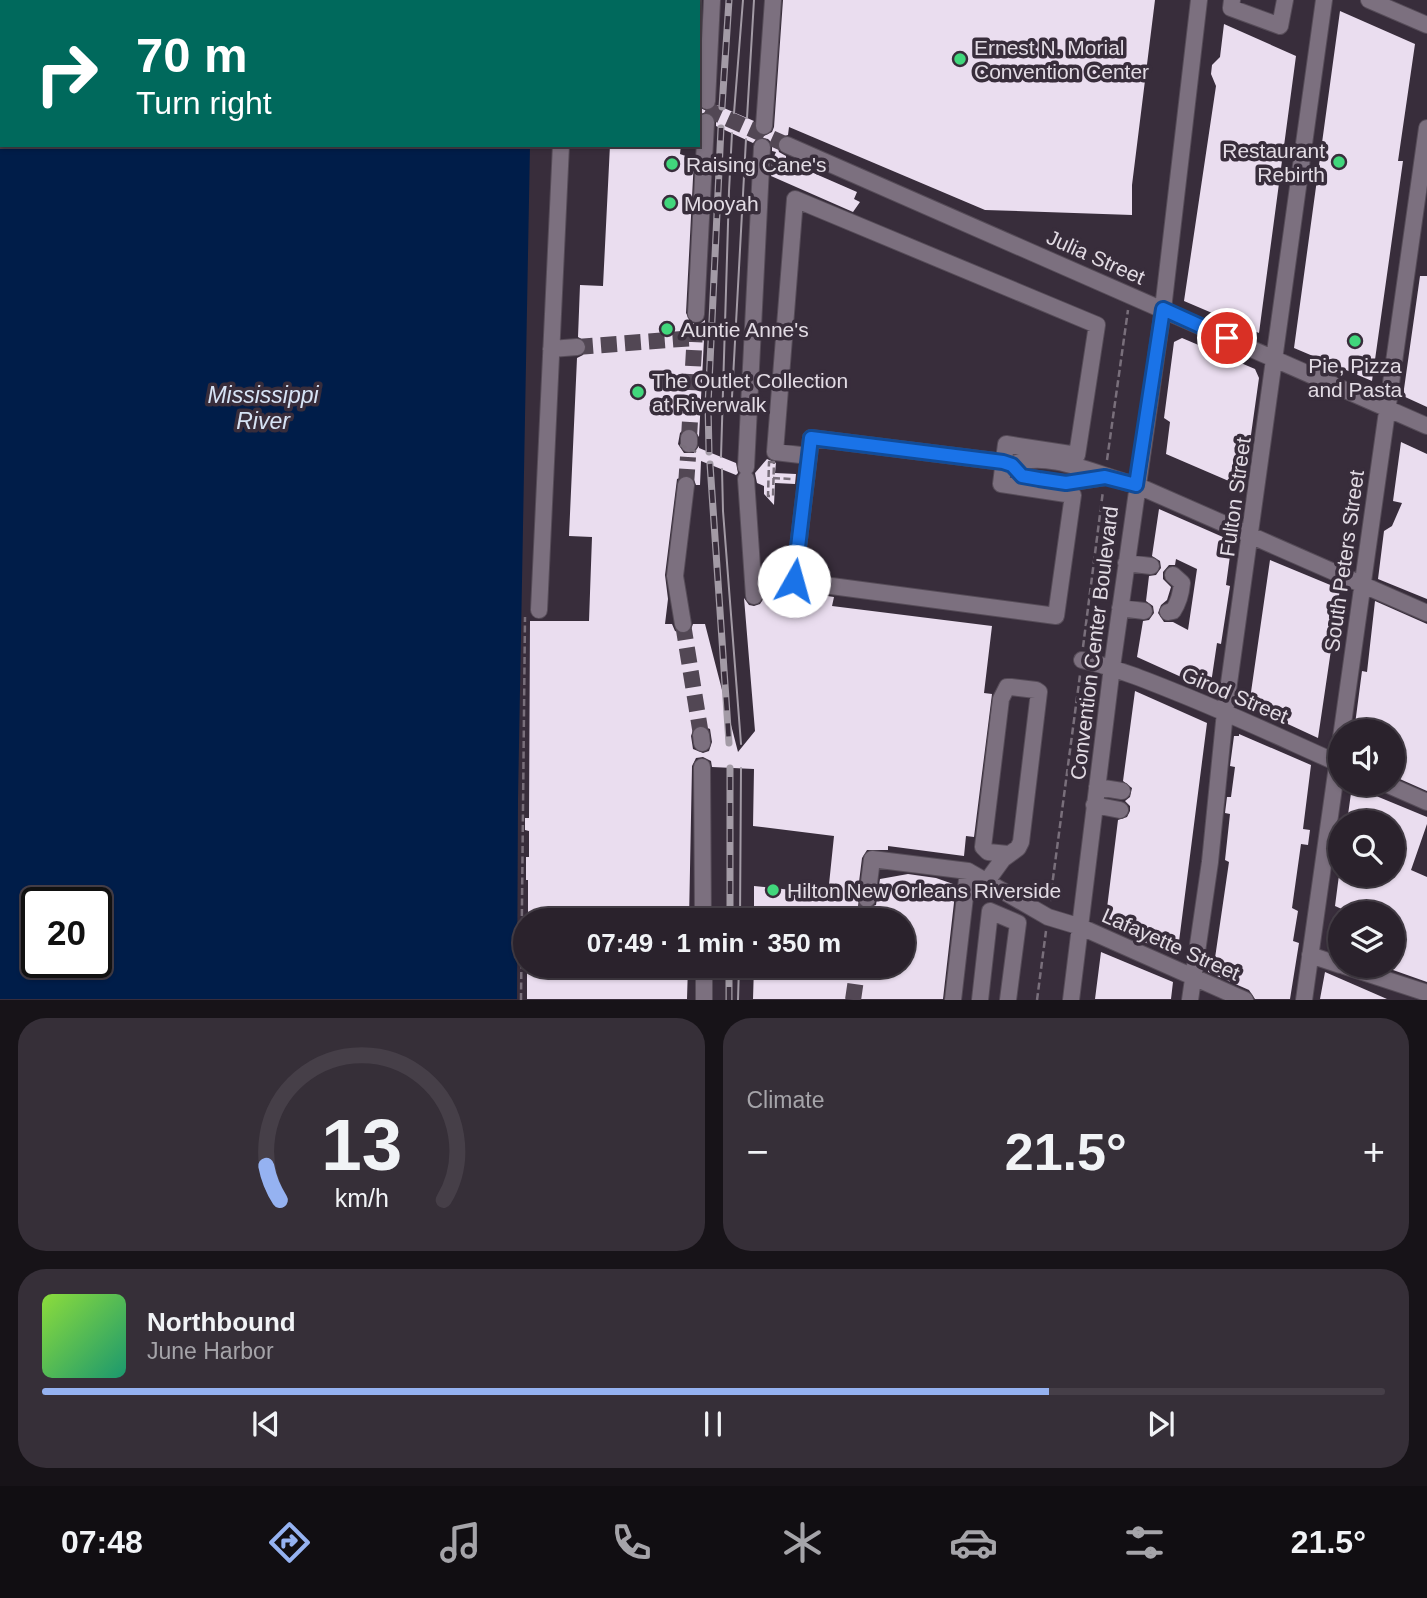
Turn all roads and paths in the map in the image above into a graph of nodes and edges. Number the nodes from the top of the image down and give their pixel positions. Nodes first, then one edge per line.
1 (712, 0) edge
2 (772, 0) edge
3 (1199, 0) edge
4 (1233, 0) edge
5 (1324, 0) edge
6 (1369, 0) edge
7 (1282, 1) edge
8 (1427, 25) edge
9 (707, 101) dead end
10 (706, 122) dead end
11 (764, 126) dead end
12 (1427, 128) edge
13 (787, 145) tunnel mouth
14 (561, 147) edge
15 (762, 147) dead end
16 (1163, 309) junction
17 (695, 314) tunnel mouth
18 (577, 347) tunnel mouth
19 (551, 349) junction
20 (1276, 359) junction
21 (1387, 408) junction
22 (1427, 426) edge
23 (808, 456) junction
24 (1008, 463) junction
25 (751, 475) junction
26 (773, 478) junction
27 (788, 478) dead end
28 (768, 481) junction
29 (687, 485) tunnel mouth
30 (1136, 485) junction
31 (1250, 535) junction
32 (1126, 563) junction
33 (1151, 566) dead end
34 (1173, 575) dead end
35 (1362, 585) junction
36 (754, 596) dead end
37 (1120, 608) junction
38 (539, 610) dead end
39 (1144, 611) dead end
40 (1168, 612) dead end
41 (1427, 613) edge
42 (683, 624) tunnel mouth
43 (525, 631) dead end
44 (1082, 660) dead end
45 (1112, 667) junction
46 (1225, 712) junction
47 (1344, 719) edge
48 (1328, 758) edge
49 (702, 767) dead end
50 (1097, 787) junction
51 (1122, 791) dead end
52 (1405, 792) edge
53 (1333, 796) edge
54 (1427, 802) edge
55 (1094, 805) junction
56 (1120, 810) dead end
57 (1008, 854) junction
58 (968, 871) junction
59 (986, 881) junction
60 (867, 899) tunnel mouth
61 (703, 908) edge
62 (1081, 927) junction
63 (1310, 955) junction
64 (1328, 961) edge
65 (1193, 977) junction
66 (704, 978) edge
67 (1383, 978) edge
68 (1427, 992) edge
69 (521, 999) edge
70 (704, 999) edge
71 (953, 999) edge
72 (979, 999) edge
73 (1008, 999) edge
74 (1072, 999) edge
75 (1190, 999) edge
76 (1245, 999) edge
77 (1304, 999) edge

1 - 9 street
2 - 11 street
3 - 16 street, Convention Center Boulevard
4 - 7 street
5 - 20 street, Fulton Street
6 - 8 street
10 - 17 street
12 - 21 street, South Peters Street
13 - 16 street, Julia Street
14 - 19 street
15 - 25 street
16 - 20 street, Julia Street
16 - 30 street, Convention Center Boulevard
18 - 19 street
19 - 38 street
20 - 21 street, Julia Street
20 - 31 street, Fulton Street
21 - 22 street, Julia Street
21 - 35 street, South Peters Street
23 - 24 street
23 - 24 street
23 - 24 street
24 - 30 street
25 - 28 path
25 - 36 street
26 - 27 path
26 - 28 path
26 - 28 path
29 - 42 street
30 - 31 street
30 - 32 street, Convention Center Boulevard
31 - 35 street
31 - 46 street, Fulton Street
32 - 33 street
32 - 37 street, Convention Center Boulevard
34 - 40 street
35 - 41 street
35 - 47 street, South Peters Street
37 - 39 street
37 - 45 street, Convention Center Boulevard
43 - 69 path
44 - 45 street, Girod Street
45 - 46 street, Girod Street
45 - 50 street, Convention Center Boulevard
46 - 48 street, Girod Street
46 - 65 street, Fulton Street
49 - 61 street
50 - 51 street
50 - 55 street, Convention Center Boulevard
52 - 54 street
53 - 63 street, South Peters Street
55 - 56 street
55 - 62 street, Convention Center Boulevard
57 - 57 street
57 - 59 street
58 - 59 street, Lafayette Street
58 - 60 street
58 - 71 street
59 - 62 street, Lafayette Street
62 - 65 street, Lafayette Street
62 - 74 street, Convention Center Boulevard
63 - 64 street
63 - 77 street, South Peters Street
65 - 75 street, Fulton Street
65 - 76 street, Lafayette Street
66 - 70 street
67 - 68 street
72 - 73 street

